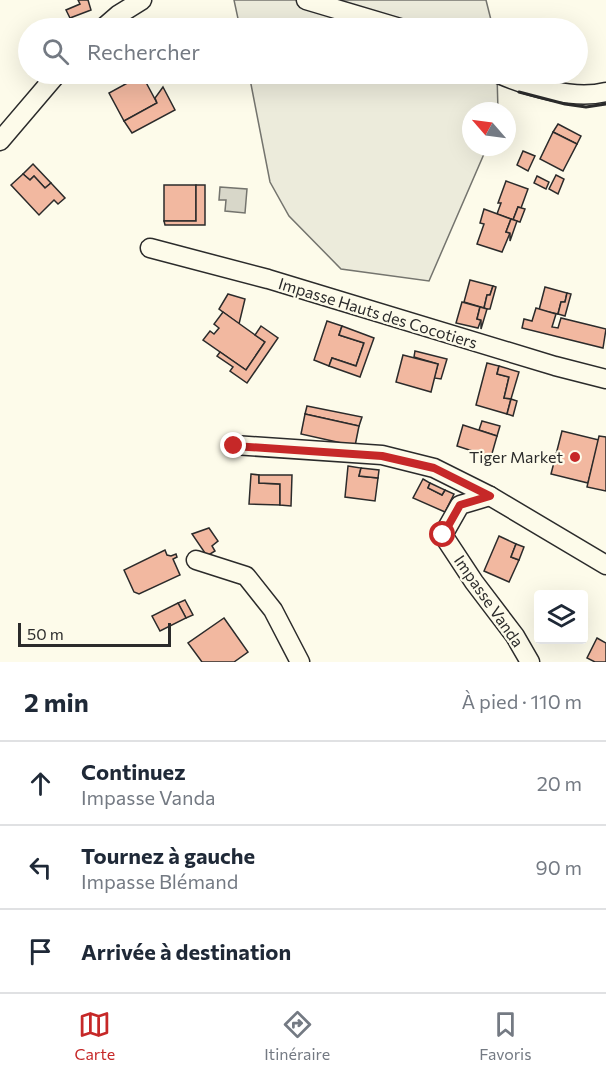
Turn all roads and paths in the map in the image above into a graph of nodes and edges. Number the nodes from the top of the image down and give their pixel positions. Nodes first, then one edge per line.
1 (142, 0) edge
2 (306, 0) edge
3 (115, 18) edge
4 (366, 18) edge
5 (48, 84) edge
6 (530, 84) edge
7 (606, 92) edge
8 (0, 141) edge
9 (150, 248) dead end
10 (606, 379) edge
11 (234, 446) dead end
12 (490, 496) junction
13 (196, 560) dead end
14 (606, 565) edge
15 (300, 662) edge
16 (530, 662) edge

1 - 3 street
2 - 4 street
5 - 8 street
6 - 7 street
9 - 10 street, Impasse Hauts des Cocotiers
11 - 12 street
12 - 14 street
12 - 16 street, Impasse Vanda
13 - 15 street

